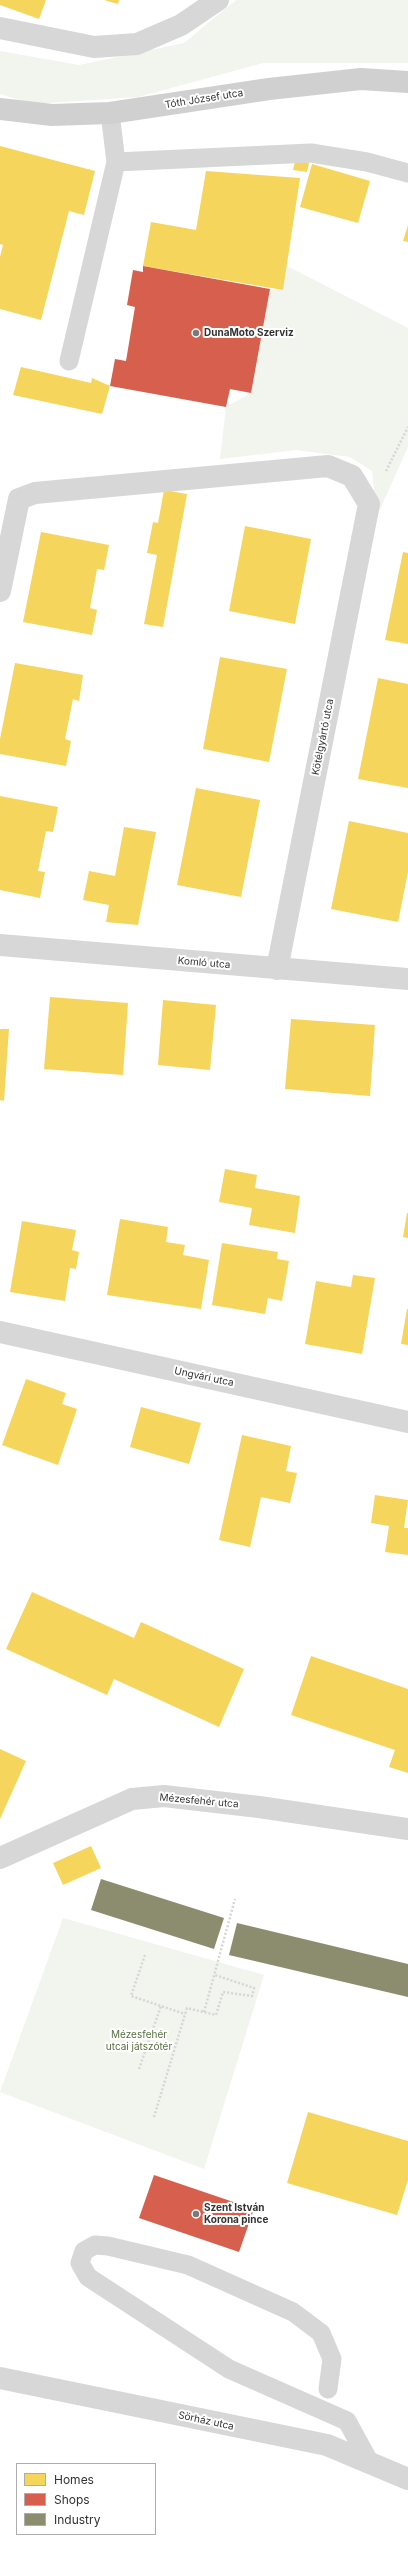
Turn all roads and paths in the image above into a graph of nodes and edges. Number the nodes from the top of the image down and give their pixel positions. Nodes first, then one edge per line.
1 (218, 1) edge
2 (0, 28) edge
3 (408, 82) edge
4 (0, 109) edge
5 (110, 113) junction
6 (116, 162) junction
7 (408, 173) edge
8 (69, 361) dead end
9 (408, 427) edge
10 (369, 504) junction
11 (0, 591) edge
12 (0, 945) edge
13 (277, 969) junction
14 (408, 979) edge
15 (0, 1332) edge
16 (408, 1422) edge
17 (408, 1829) edge
18 (0, 1858) edge
19 (235, 1900) dead end
20 (145, 1955) dead end
21 (215, 1974) junction
22 (161, 2006) junction
23 (204, 2012) junction
24 (185, 2014) junction
25 (139, 2069) dead end
26 (154, 2118) dead end
27 (0, 2378) edge
28 (328, 2389) dead end
29 (370, 2463) junction
30 (408, 2479) edge

1 - 2 street
3 - 5 street, Tóth József utca
4 - 5 street, Tóth József utca
5 - 6 lane
6 - 7 lane
6 - 8 lane
9 - 10 path
10 - 11 street
10 - 13 street, Kötélgyártó utca
12 - 13 street, Komló utca
13 - 14 street, Komló utca
15 - 16 street, Ungvári utca
17 - 18 street, Mézesfehér utca
19 - 21 path
20 - 22 path
21 - 23 path
21 - 23 path
22 - 24 path
22 - 25 path
23 - 24 path
24 - 26 path
27 - 29 street, Sörház utca
28 - 29 lane
29 - 30 street, Sörház utca

